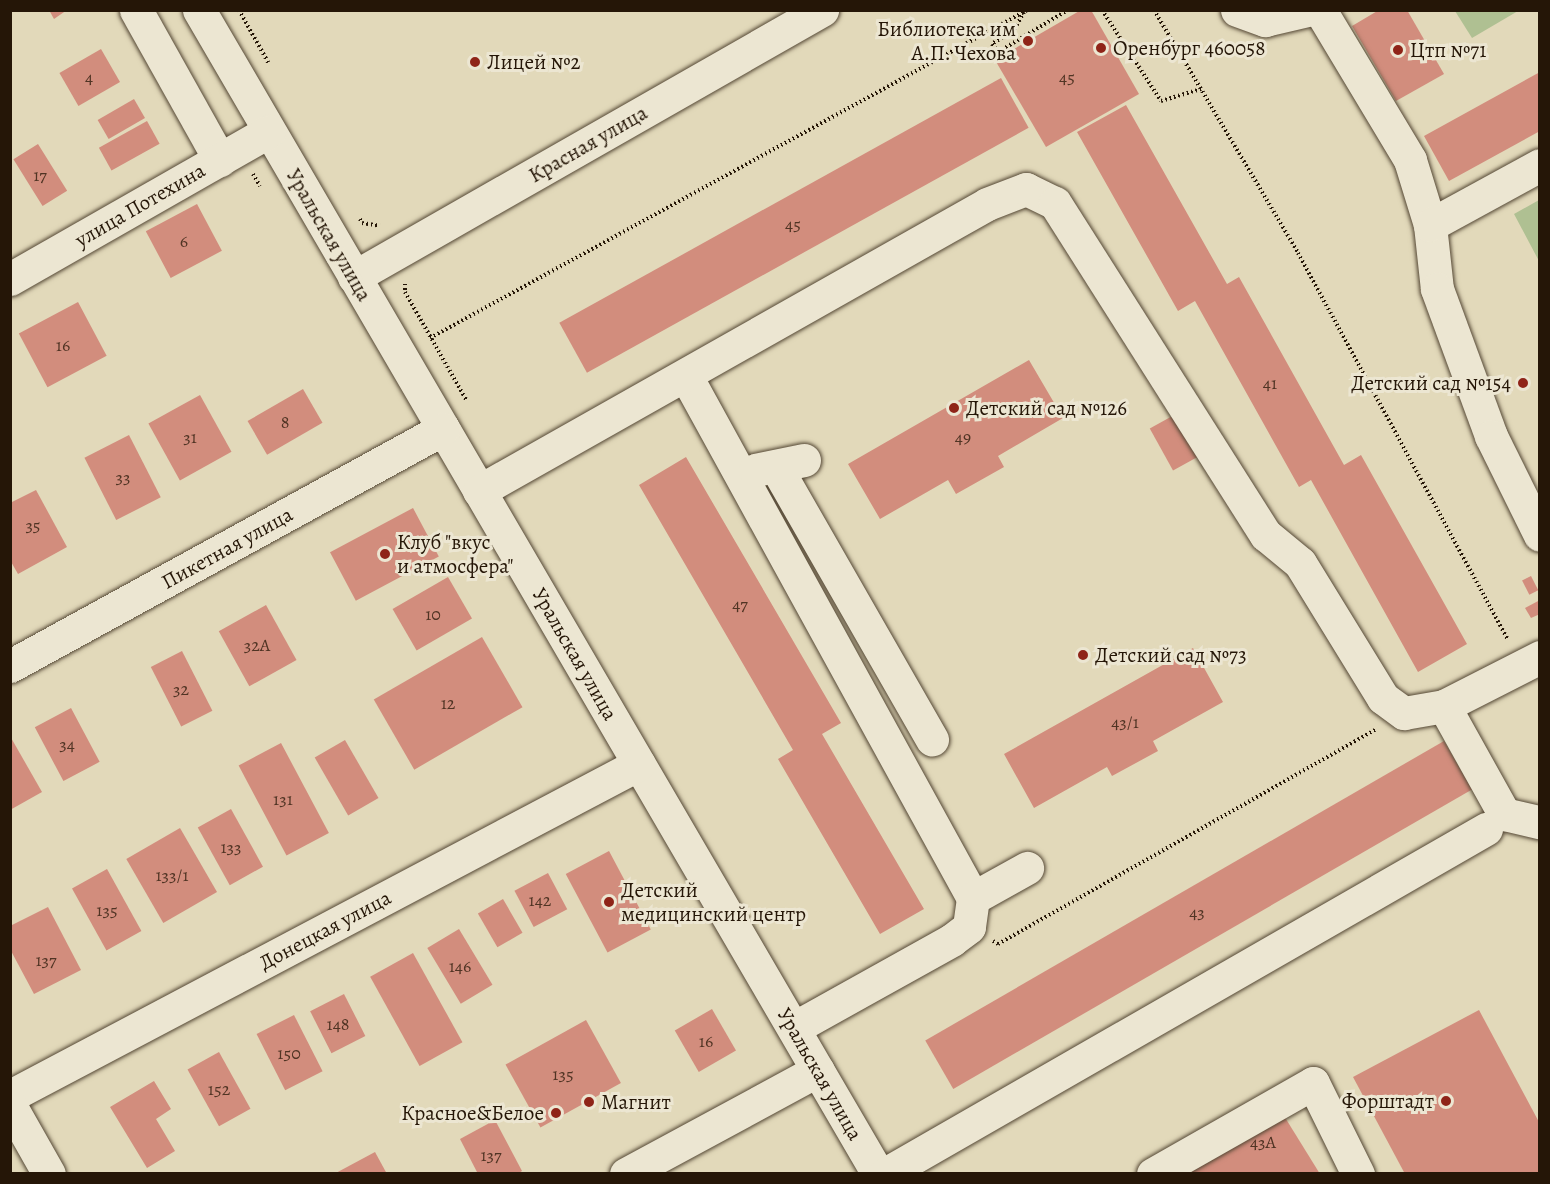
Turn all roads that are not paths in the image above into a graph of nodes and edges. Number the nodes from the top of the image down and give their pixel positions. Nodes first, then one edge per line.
1 (136, 10) edge
2 (199, 10) edge
3 (822, 10) edge
4 (1237, 10) edge
5 (1308, 10) edge
6 (1320, 10) edge
7 (269, 132) junction
8 (220, 160) junction
9 (1539, 165) edge
10 (1430, 225) junction
11 (354, 278) junction
12 (10, 279) edge
13 (686, 376) junction
14 (443, 429) junction
15 (741, 472) junction
16 (479, 491) junction
17 (1539, 535) edge
18 (1530, 661) edge
19 (10, 666) edge
20 (1444, 706) junction
21 (896, 759) junction
22 (639, 764) junction
23 (1539, 822) edge
24 (1486, 829) dead end
25 (1028, 868) dead end
26 (971, 912) junction
27 (794, 1028) junction
28 (818, 1070) junction
29 (10, 1096) edge
30 (10, 1105) edge
31 (20, 1144) edge
32 (49, 1173) edge
33 (626, 1173) edge
34 (878, 1173) edge
35 (885, 1173) edge
36 (1153, 1173) edge
37 (1358, 1173) edge

1 - 8 street
2 - 7 street, Уральская улица
3 - 11 street, Красная улица
4 - 5 street
6 - 10 street
7 - 8 street, улица Потехина
7 - 11 street, Уральская улица
8 - 12 street, улица Потехина
9 - 10 street
10 - 17 street
11 - 14 street, Уральская улица
13 - 15 street
13 - 16 street
13 - 20 street
14 - 16 street, Уральская улица
14 - 19 street, Пикетная улица
15 - 21 street
15 - 21 street
16 - 22 street, Уральская улица
18 - 20 street
20 - 23 street
21 - 26 street
22 - 27 street, Уральская улица
22 - 29 street, Донецкая улица
24 - 35 street
25 - 26 street
26 - 27 street
27 - 28 street, Уральская улица
28 - 33 street
28 - 34 street, Уральская улица
30 - 31 street
31 - 32 street
36 - 37 street

